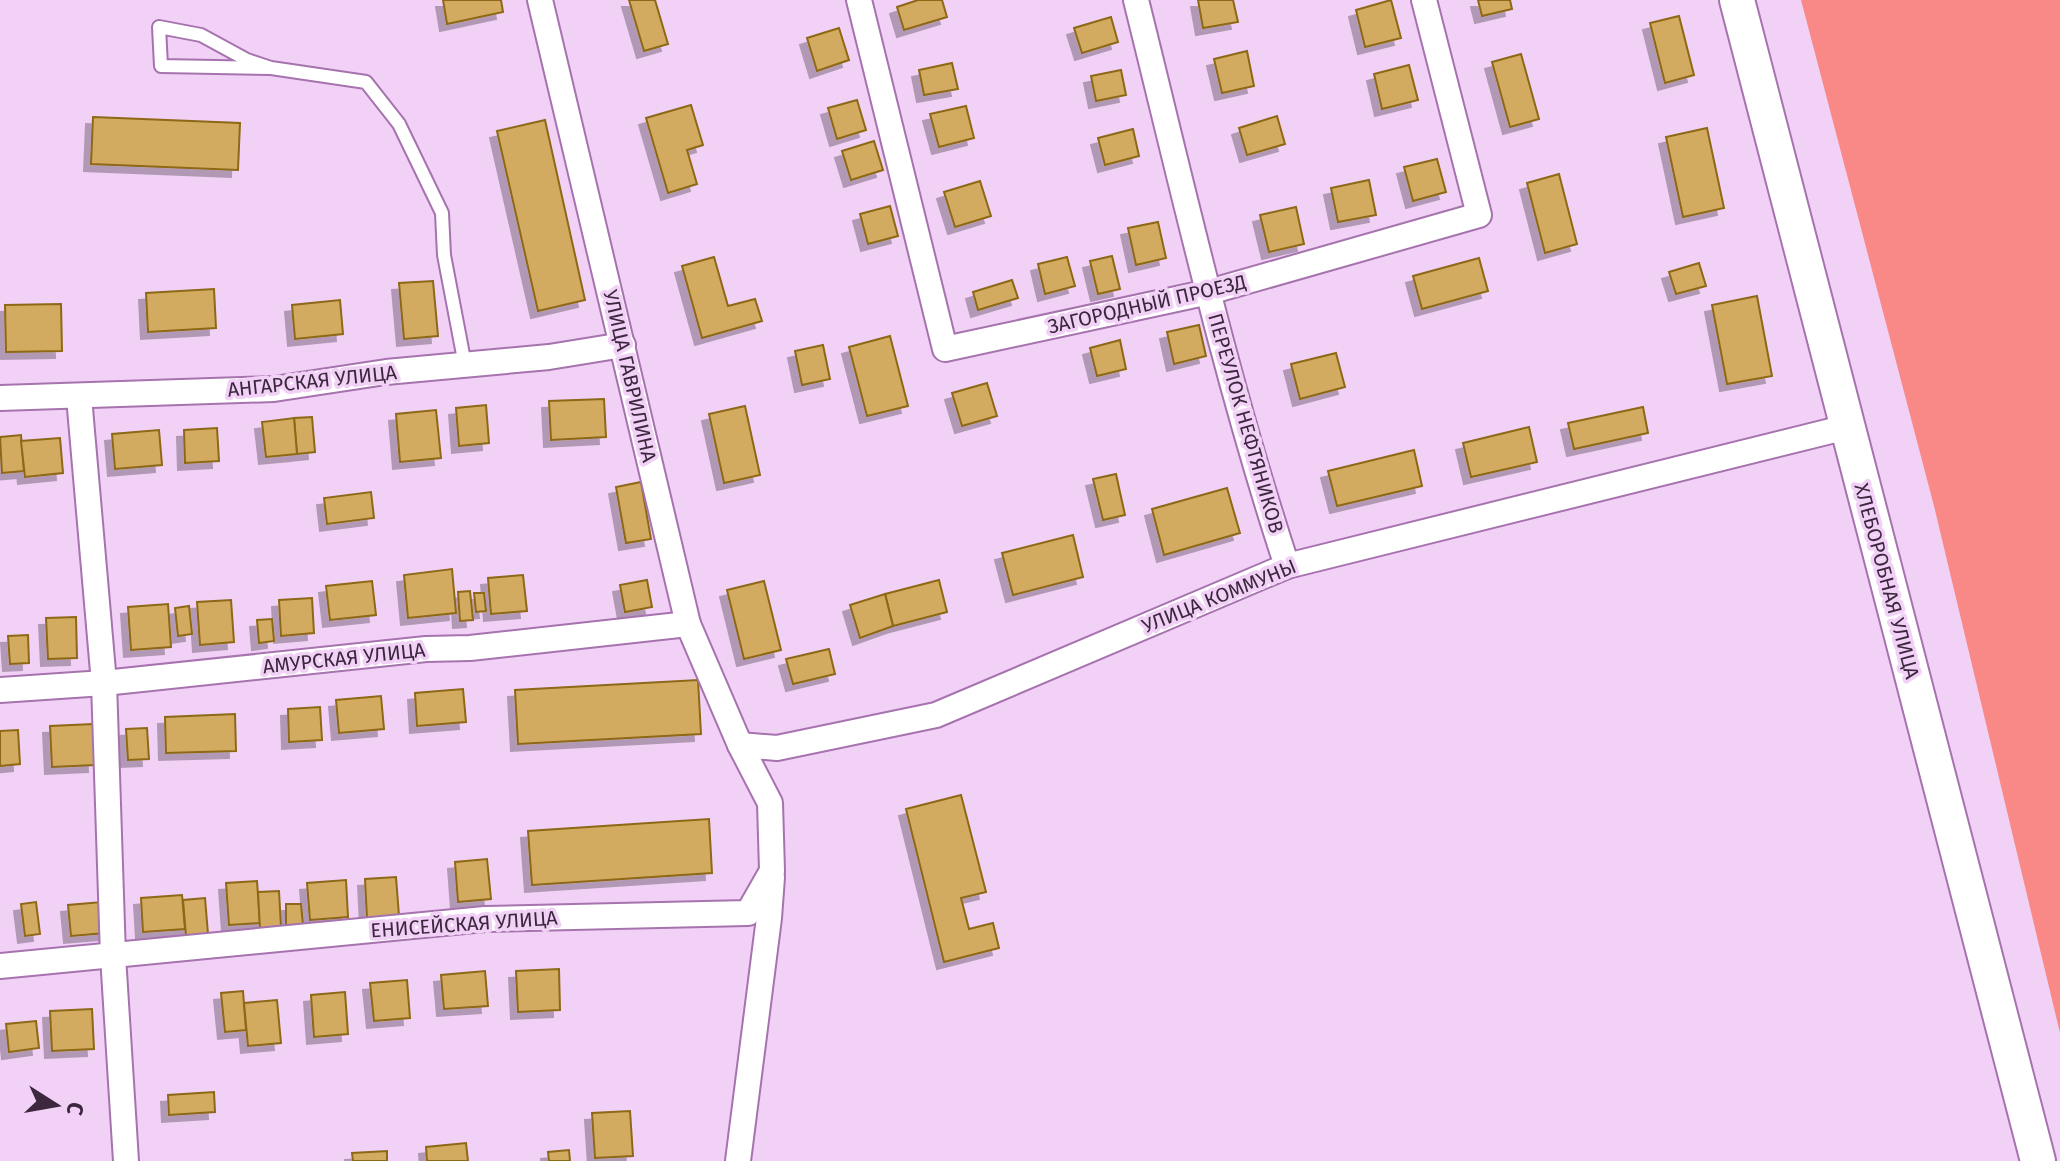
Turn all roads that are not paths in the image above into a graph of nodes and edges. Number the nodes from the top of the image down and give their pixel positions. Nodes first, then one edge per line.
1 (540, 0) edge
2 (859, 0) edge
3 (1136, 0) edge
4 (1424, 0) edge
5 (1737, 0) edge
6 (271, 68) junction
7 (1209, 292) junction
8 (623, 345) junction
9 (465, 365) junction
10 (79, 397) junction
11 (0, 398) edge
12 (1847, 427) junction
13 (1287, 566) junction
14 (688, 624) junction
15 (104, 683) junction
16 (0, 690) edge
17 (740, 745) junction
18 (772, 871) junction
19 (113, 956) junction
20 (0, 966) edge
21 (126, 1161) edge
22 (738, 1161) edge
23 (2038, 1161) edge

1 - 8 street, УЛИЦА ГАВРИЛИНА
2 - 7 street, ЗАГОРОДНЫЙ ПРОЕЗД
3 - 7 street, ПЕРЕУЛОК НЕФТЯНИКОВ
4 - 7 street, ЗАГОРОДНЫЙ ПРОЕЗД
5 - 12 main road, ХЛЕБОРОБНАЯ УЛИЦА
6 - 6 lane
6 - 9 lane
7 - 13 street, ПЕРЕУЛОК НЕФТЯНИКОВ
8 - 9 street, АНГАРСКАЯ УЛИЦА
8 - 14 street, УЛИЦА ГАВРИЛИНА
9 - 10 street, АНГАРСКАЯ УЛИЦА
10 - 11 street, АНГАРСКАЯ УЛИЦА
10 - 15 street
12 - 13 street, УЛИЦА КОММУНЫ
12 - 23 main road, ХЛЕБОРОБНАЯ УЛИЦА
13 - 17 street, УЛИЦА КОММУНЫ
14 - 15 street, АМУРСКАЯ УЛИЦА
14 - 17 street, УЛИЦА ГАВРИЛИНА
15 - 16 street, АМУРСКАЯ УЛИЦА
15 - 19 street
17 - 18 street
18 - 19 street, ЕНИСЕЙСКАЯ УЛИЦА
18 - 22 street
19 - 20 street, ЕНИСЕЙСКАЯ УЛИЦА
19 - 21 street

